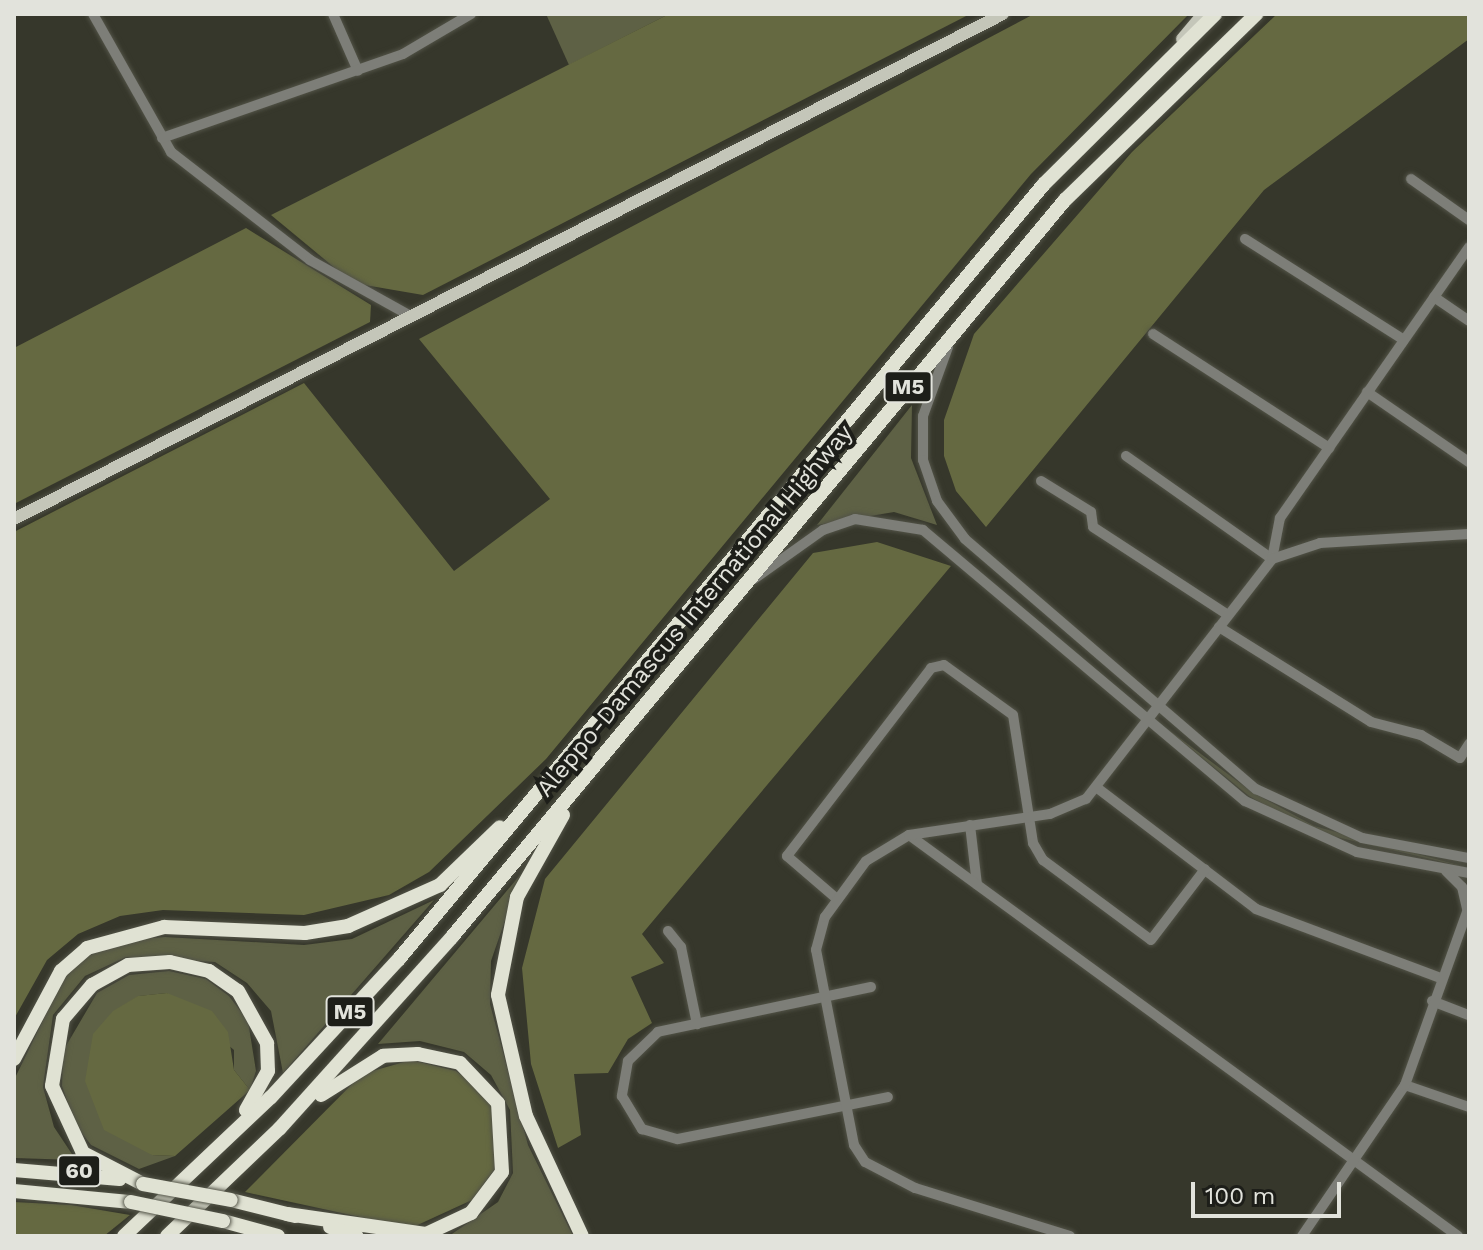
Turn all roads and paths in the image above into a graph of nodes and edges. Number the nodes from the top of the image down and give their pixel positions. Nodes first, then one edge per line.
1 (93, 14) edge
2 (333, 14) edge
3 (471, 14) edge
4 (1003, 14) edge
5 (1203, 14) edge
6 (1215, 14) edge
7 (1256, 14) edge
8 (1160, 65) junction
9 (358, 71) junction
10 (162, 138) junction
11 (1411, 179) dead end
12 (1469, 220) edge
13 (1245, 239) dead end
14 (1469, 247) edge
15 (1434, 297) junction
16 (409, 315) junction
17 (1469, 321) edge
18 (959, 323) junction
19 (1153, 334) dead end
20 (1404, 340) junction
21 (1367, 392) junction
22 (1329, 448) junction
23 (1126, 456) dead end
24 (1469, 462) edge
25 (1041, 481) dead end
26 (14, 519) edge
27 (959, 529) junction
28 (1469, 535) edge
29 (946, 544) junction
30 (1272, 559) junction
31 (753, 580) junction
32 (1228, 615) junction
33 (1219, 627) junction
34 (1158, 704) junction
35 (1148, 717) junction
36 (1469, 744) edge
37 (558, 771) junction
38 (582, 782) junction
39 (1096, 787) junction
40 (1029, 817) junction
41 (970, 825) junction
42 (909, 835) junction
43 (1469, 858) edge
44 (1205, 869) junction
45 (1445, 870) junction
46 (1469, 873) edge
47 (977, 885) junction
48 (837, 899) junction
49 (1468, 907) edge
50 (668, 931) dead end
51 (1441, 978) junction
52 (871, 987) dead end
53 (825, 997) junction
54 (1432, 1001) junction
55 (1469, 1015) edge
56 (697, 1024) junction
57 (14, 1059) edge
58 (1405, 1085) junction
59 (888, 1097) dead end
60 (846, 1105) junction
61 (1469, 1107) edge
62 (280, 1128) junction
63 (1354, 1163) junction
64 (194, 1168) junction
65 (14, 1170) edge
66 (143, 1184) junction
67 (14, 1191) edge
68 (287, 1214) junction
69 (170, 1234) edge
70 (124, 1236) edge
71 (277, 1236) edge
72 (356, 1236) edge
73 (582, 1236) edge
74 (1070, 1236) edge
75 (1302, 1236) edge
76 (1458, 1236) edge

1 - 10 street
2 - 9 street
3 - 9 street
4 - 16 main road
5 - 8 main road
6 - 8 highway, M5
7 - 18 highway, Aleppo-Damascus International Highway / M5
8 - 37 highway, M5
9 - 10 street
10 - 16 street
11 - 12 street
13 - 20 street
14 - 15 street
15 - 17 street
15 - 20 street
16 - 26 main road
18 - 27 street
18 - 31 highway, Aleppo-Damascus International Highway / M5
19 - 22 street
20 - 21 street
21 - 22 street
21 - 24 street
22 - 30 street
23 - 30 street
25 - 32 street
27 - 29 street
27 - 34 street
28 - 30 street
29 - 31 street
29 - 35 street
30 - 32 street
31 - 38 highway, Aleppo-Damascus International Highway / M5
32 - 33 street
33 - 34 street
33 - 36 street
34 - 35 street
34 - 43 street
35 - 39 street
35 - 45 street
37 - 57 highway
37 - 64 highway, Aleppo-Damascus International Highway / M5
38 - 62 highway, Aleppo-Damascus International Highway / M5
38 - 73 highway
39 - 40 street
39 - 44 street
40 - 41 street
40 - 44 street
40 - 48 street
41 - 42 street
41 - 47 street
42 - 47 street
42 - 48 street
44 - 51 street
45 - 46 street
45 - 49 street
47 - 63 street
48 - 53 street
49 - 51 street
50 - 56 street
51 - 54 street
52 - 53 street
53 - 56 street
53 - 60 street
54 - 55 street
54 - 58 street
56 - 60 street
58 - 61 street
58 - 63 street
59 - 60 street
60 - 74 street
62 - 68 highway
62 - 69 highway, Aleppo-Damascus International Highway / M5
63 - 75 street
63 - 76 street
64 - 66 highway
64 - 70 highway, Aleppo-Damascus International Highway / M5
65 - 66 highway, 60
66 - 68 highway, bridge
67 - 71 highway, bridge
68 - 72 highway

